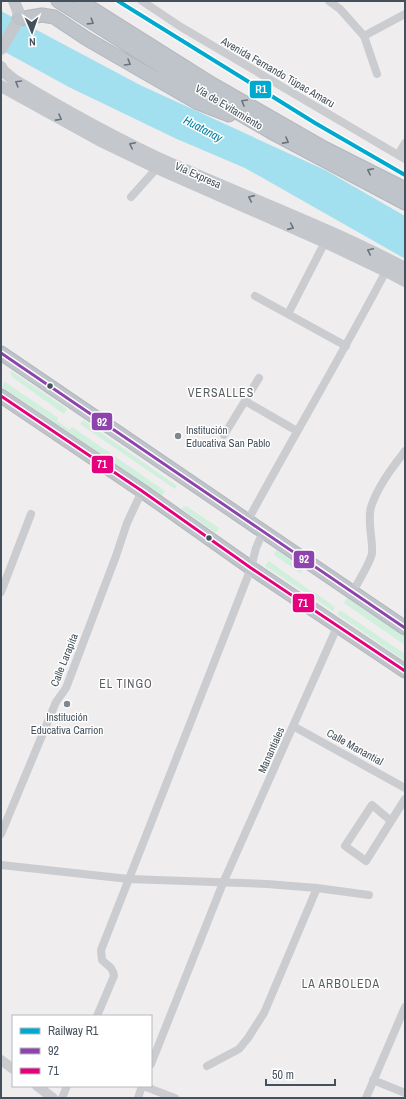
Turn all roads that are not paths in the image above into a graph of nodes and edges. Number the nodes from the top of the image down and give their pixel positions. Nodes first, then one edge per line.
1 (14, 1) edge
2 (58, 1) edge
3 (80, 1) edge
4 (142, 1) edge
5 (329, 1) edge
6 (405, 14) edge
7 (19, 19) junction
8 (364, 36) junction
9 (1, 49) edge
10 (1, 67) edge
11 (377, 74) dead end
12 (1, 86) edge
13 (271, 132) junction
14 (405, 143) edge
15 (402, 157) edge
16 (157, 168) junction
17 (405, 189) edge
18 (131, 197) dead end
19 (405, 204) edge
20 (325, 242) junction
21 (405, 268) edge
22 (386, 271) junction
23 (405, 281) edge
24 (255, 296) dead end
25 (288, 314) junction
26 (346, 346) junction
27 (2, 356) edge
28 (259, 378) dead end
29 (1, 396) edge
30 (245, 401) junction
31 (297, 431) junction
32 (224, 435) dead end
33 (405, 451) edge
34 (142, 491) junction
35 (31, 514) dead end
36 (248, 520) junction
37 (263, 532) junction
38 (251, 568) junction
39 (1, 592) edge
40 (353, 592) junction
41 (338, 625) junction
42 (405, 628) edge
43 (405, 671) edge
44 (293, 726) junction
45 (405, 788) edge
46 (405, 799) edge
47 (391, 821) junction
48 (1, 834) edge
49 (1, 865) edge
50 (129, 879) junction
51 (223, 883) junction
52 (317, 888) junction
53 (369, 895) dead end
54 (405, 1007) edge
55 (97, 1015) edge
56 (1, 1060) edge
57 (152, 1061) edge
58 (207, 1066) dead end
59 (12, 1068) edge
60 (373, 1080) junction
61 (38, 1087) edge
62 (68, 1087) edge
63 (142, 1087) edge
64 (145, 1087) edge
65 (405, 1093) edge
66 (53, 1098) edge
67 (62, 1098) edge
68 (138, 1098) edge
69 (175, 1098) edge
70 (366, 1098) edge

1 - 7 main road
2 -> 13 highway, Vía de Evitamiento
17 -> 3 highway, Vía de Evitamiento
4 - 15 street, Avenida Fernando Túpac Amaru
5 - 8 street
6 - 8 street
7 - 9 main road
7 -> 13 highway
8 - 11 street
21 -> 10 main road, Vía Expresa
12 -> 16 main road, Vía Expresa
13 -> 19 highway, Vía de Evitamiento
14 - 15 street
16 - 18 street
16 -> 20 main road, Vía Expresa
20 - 22 main road, Vía Expresa
20 - 25 street
22 - 23 main road, Vía Expresa
22 - 26 street
24 - 25 street
25 - 26 street
26 - 31 street
27 - 36 highway
28 - 30 street
29 - 34 highway
30 - 31 street
30 - 32 street
31 - 36 street
33 - 40 street
34 - 38 highway
34 - 48 street, Calle Larapita
35 - 39 street
36 - 37 highway
37 - 38 street
37 - 40 highway
38 - 41 highway
38 - 50 street
40 - 42 highway
41 - 43 highway
41 - 44 street, Manantiales
44 - 45 street, Calle Manantial
44 - 51 street, Manantiales
46 - 47 street
47 - 47 street
49 - 50 street
50 - 51 street
50 - 55 street
51 - 52 street
51 - 57 street, Manantiales
52 - 53 street
52 - 58 street
54 - 60 street
56 - 59 street
60 - 65 street
60 - 70 street
61 - 66 street
62 - 67 street
63 - 68 street
64 - 69 street

